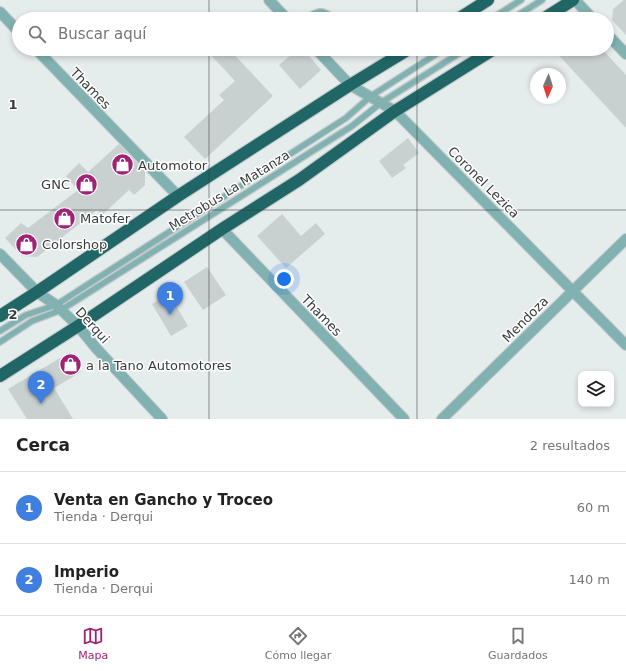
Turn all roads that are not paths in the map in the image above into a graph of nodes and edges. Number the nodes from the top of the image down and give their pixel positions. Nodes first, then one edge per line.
1 (269, 0) edge
2 (488, 0) edge
3 (521, 0) edge
4 (542, 0) edge
5 (574, 0) edge
6 (0, 12) edge
7 (280, 12) edge
8 (469, 12) edge
9 (502, 12) edge
10 (523, 12) edge
11 (554, 12) edge
12 (586, 12) edge
13 (12, 25) edge
14 (614, 41) edge
15 (626, 54) edge
16 (43, 56) edge
17 (323, 56) edge
18 (390, 56) edge
19 (398, 56) edge
20 (433, 56) edge
21 (455, 56) edge
22 (483, 56) edge
23 (393, 59) junction
24 (350, 85) junction
25 (371, 96) junction
26 (382, 102) junction
27 (395, 111) junction
28 (178, 196) junction
29 (222, 229) junction
30 (626, 239) edge
31 (0, 254) edge
32 (573, 290) junction
33 (38, 292) junction
34 (58, 308) junction
35 (0, 316) edge
36 (78, 326) junction
37 (0, 331) edge
38 (0, 342) edge
39 (626, 345) edge
40 (0, 376) edge
41 (162, 419) edge
42 (404, 419) edge
43 (442, 419) edge

1 - 7 street
2 - 8 highway
3 - 9 lane
4 - 10 lane
5 - 11 highway
5 - 12 street
6 - 13 street
14 - 15 street
16 - 28 street, Thames
17 - 24 street, Coronel Lezica
18 - 23 lane
19 - 23 highway
20 - 25 lane, Metrobus La Matanza
21 - 26 lane, Metrobus La Matanza
22 - 27 highway
23 - 24 highway
24 - 25 street, Coronel Lezica
24 - 28 highway
25 - 26 street, Coronel Lezica
25 - 34 lane, Metrobus La Matanza
26 - 27 street, Coronel Lezica
26 - 34 lane, Metrobus La Matanza
27 - 29 highway
27 - 32 street, Coronel Lezica
28 - 33 highway
29 - 36 highway
29 - 42 street, Thames
30 - 32 street, Mendoza
31 - 33 street, Derqui
32 - 39 street, Coronel Lezica
32 - 43 street, Mendoza
33 - 34 street, Derqui
33 - 35 highway
34 - 36 street, Derqui
34 - 37 lane, Metrobus La Matanza
34 - 38 lane, Metrobus La Matanza
36 - 40 highway
36 - 41 street, Derqui

